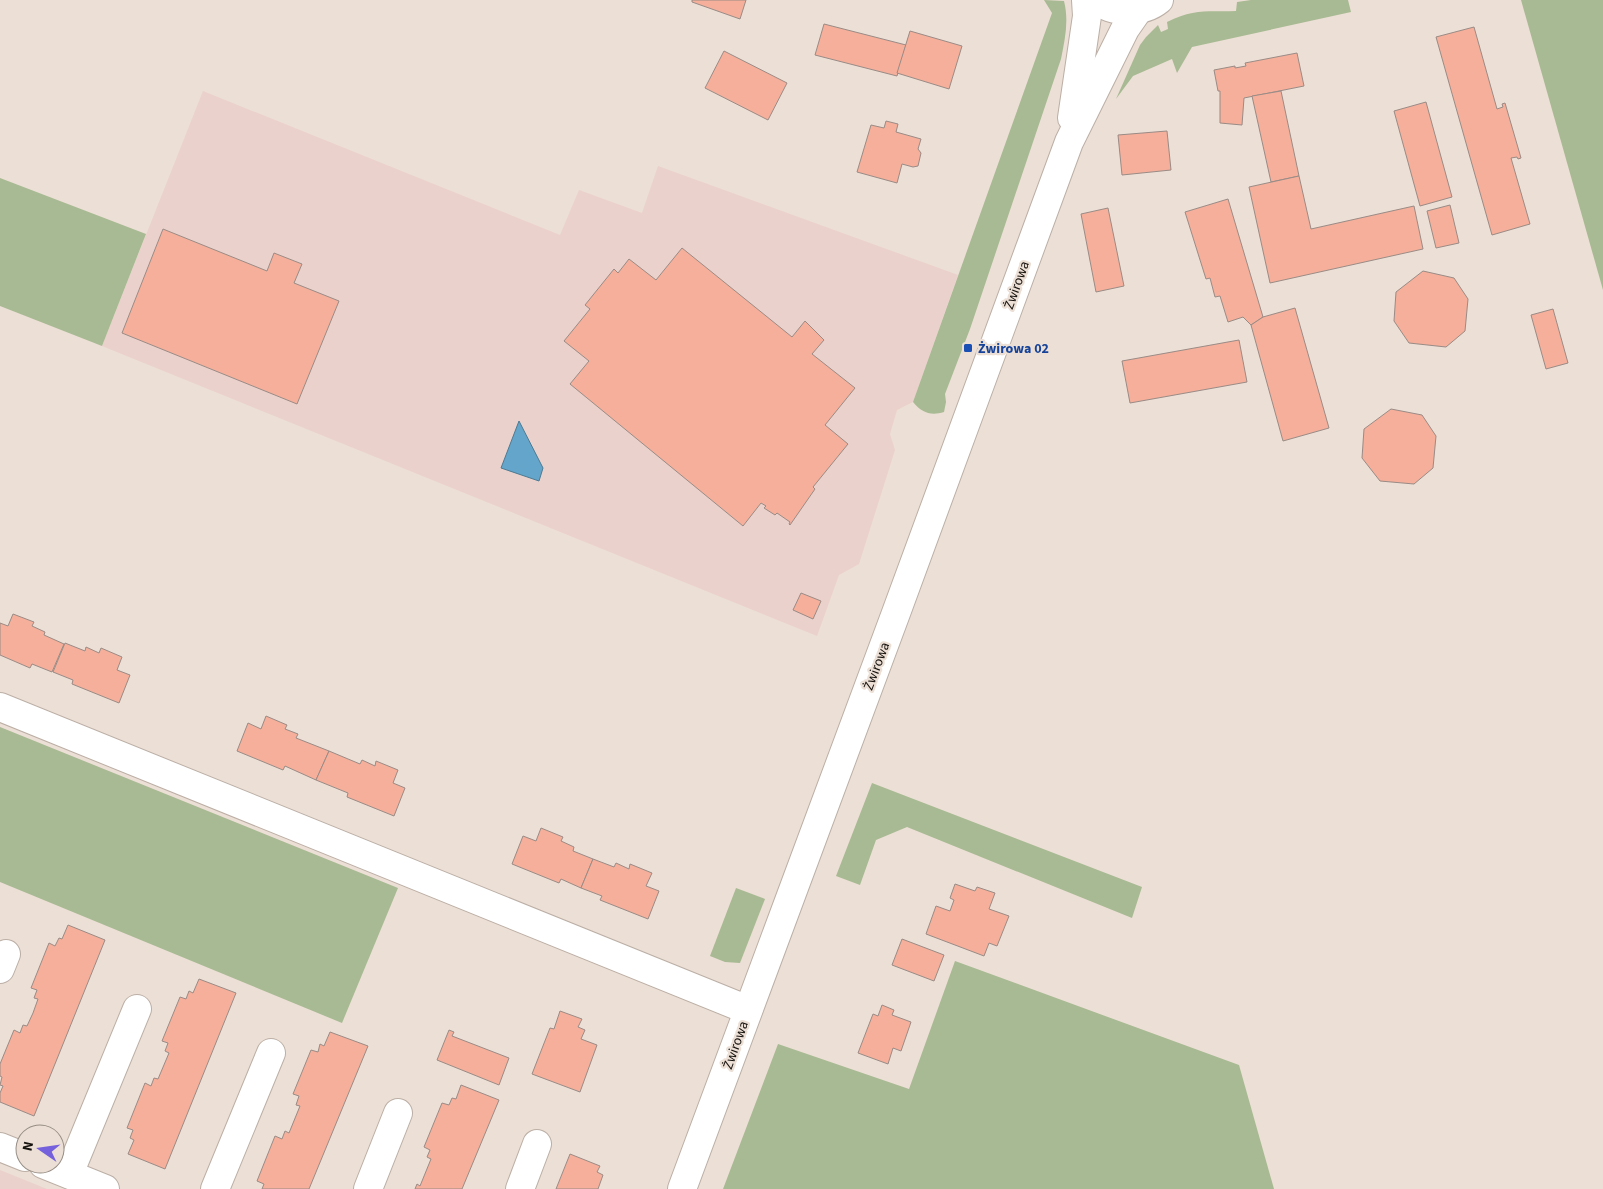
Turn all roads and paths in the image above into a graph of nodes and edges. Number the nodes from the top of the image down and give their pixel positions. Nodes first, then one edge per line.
1 (1086, 0) edge
2 (1097, 0) edge
3 (1149, 5) edge
4 (1069, 142) junction
5 (0, 707) edge
6 (137, 1008) dead end
7 (748, 1010) junction
8 (271, 1053) dead end
9 (398, 1113) dead end
10 (537, 1144) dead end
11 (0, 1147) edge
12 (15, 1153) edge
13 (65, 1172) edge
14 (69, 1174) junction
15 (105, 1189) edge
16 (215, 1189) edge
17 (368, 1189) edge
18 (520, 1189) edge
19 (682, 1189) edge

1 - 4 street, Żwirowa
2 - 3 street
3 - 4 street, Żwirowa
4 - 7 street, Żwirowa
5 - 7 street
6 - 14 street
7 - 19 street, Żwirowa
8 - 16 street
9 - 17 street
10 - 18 street
11 - 12 street
13 - 14 street
14 - 15 street

